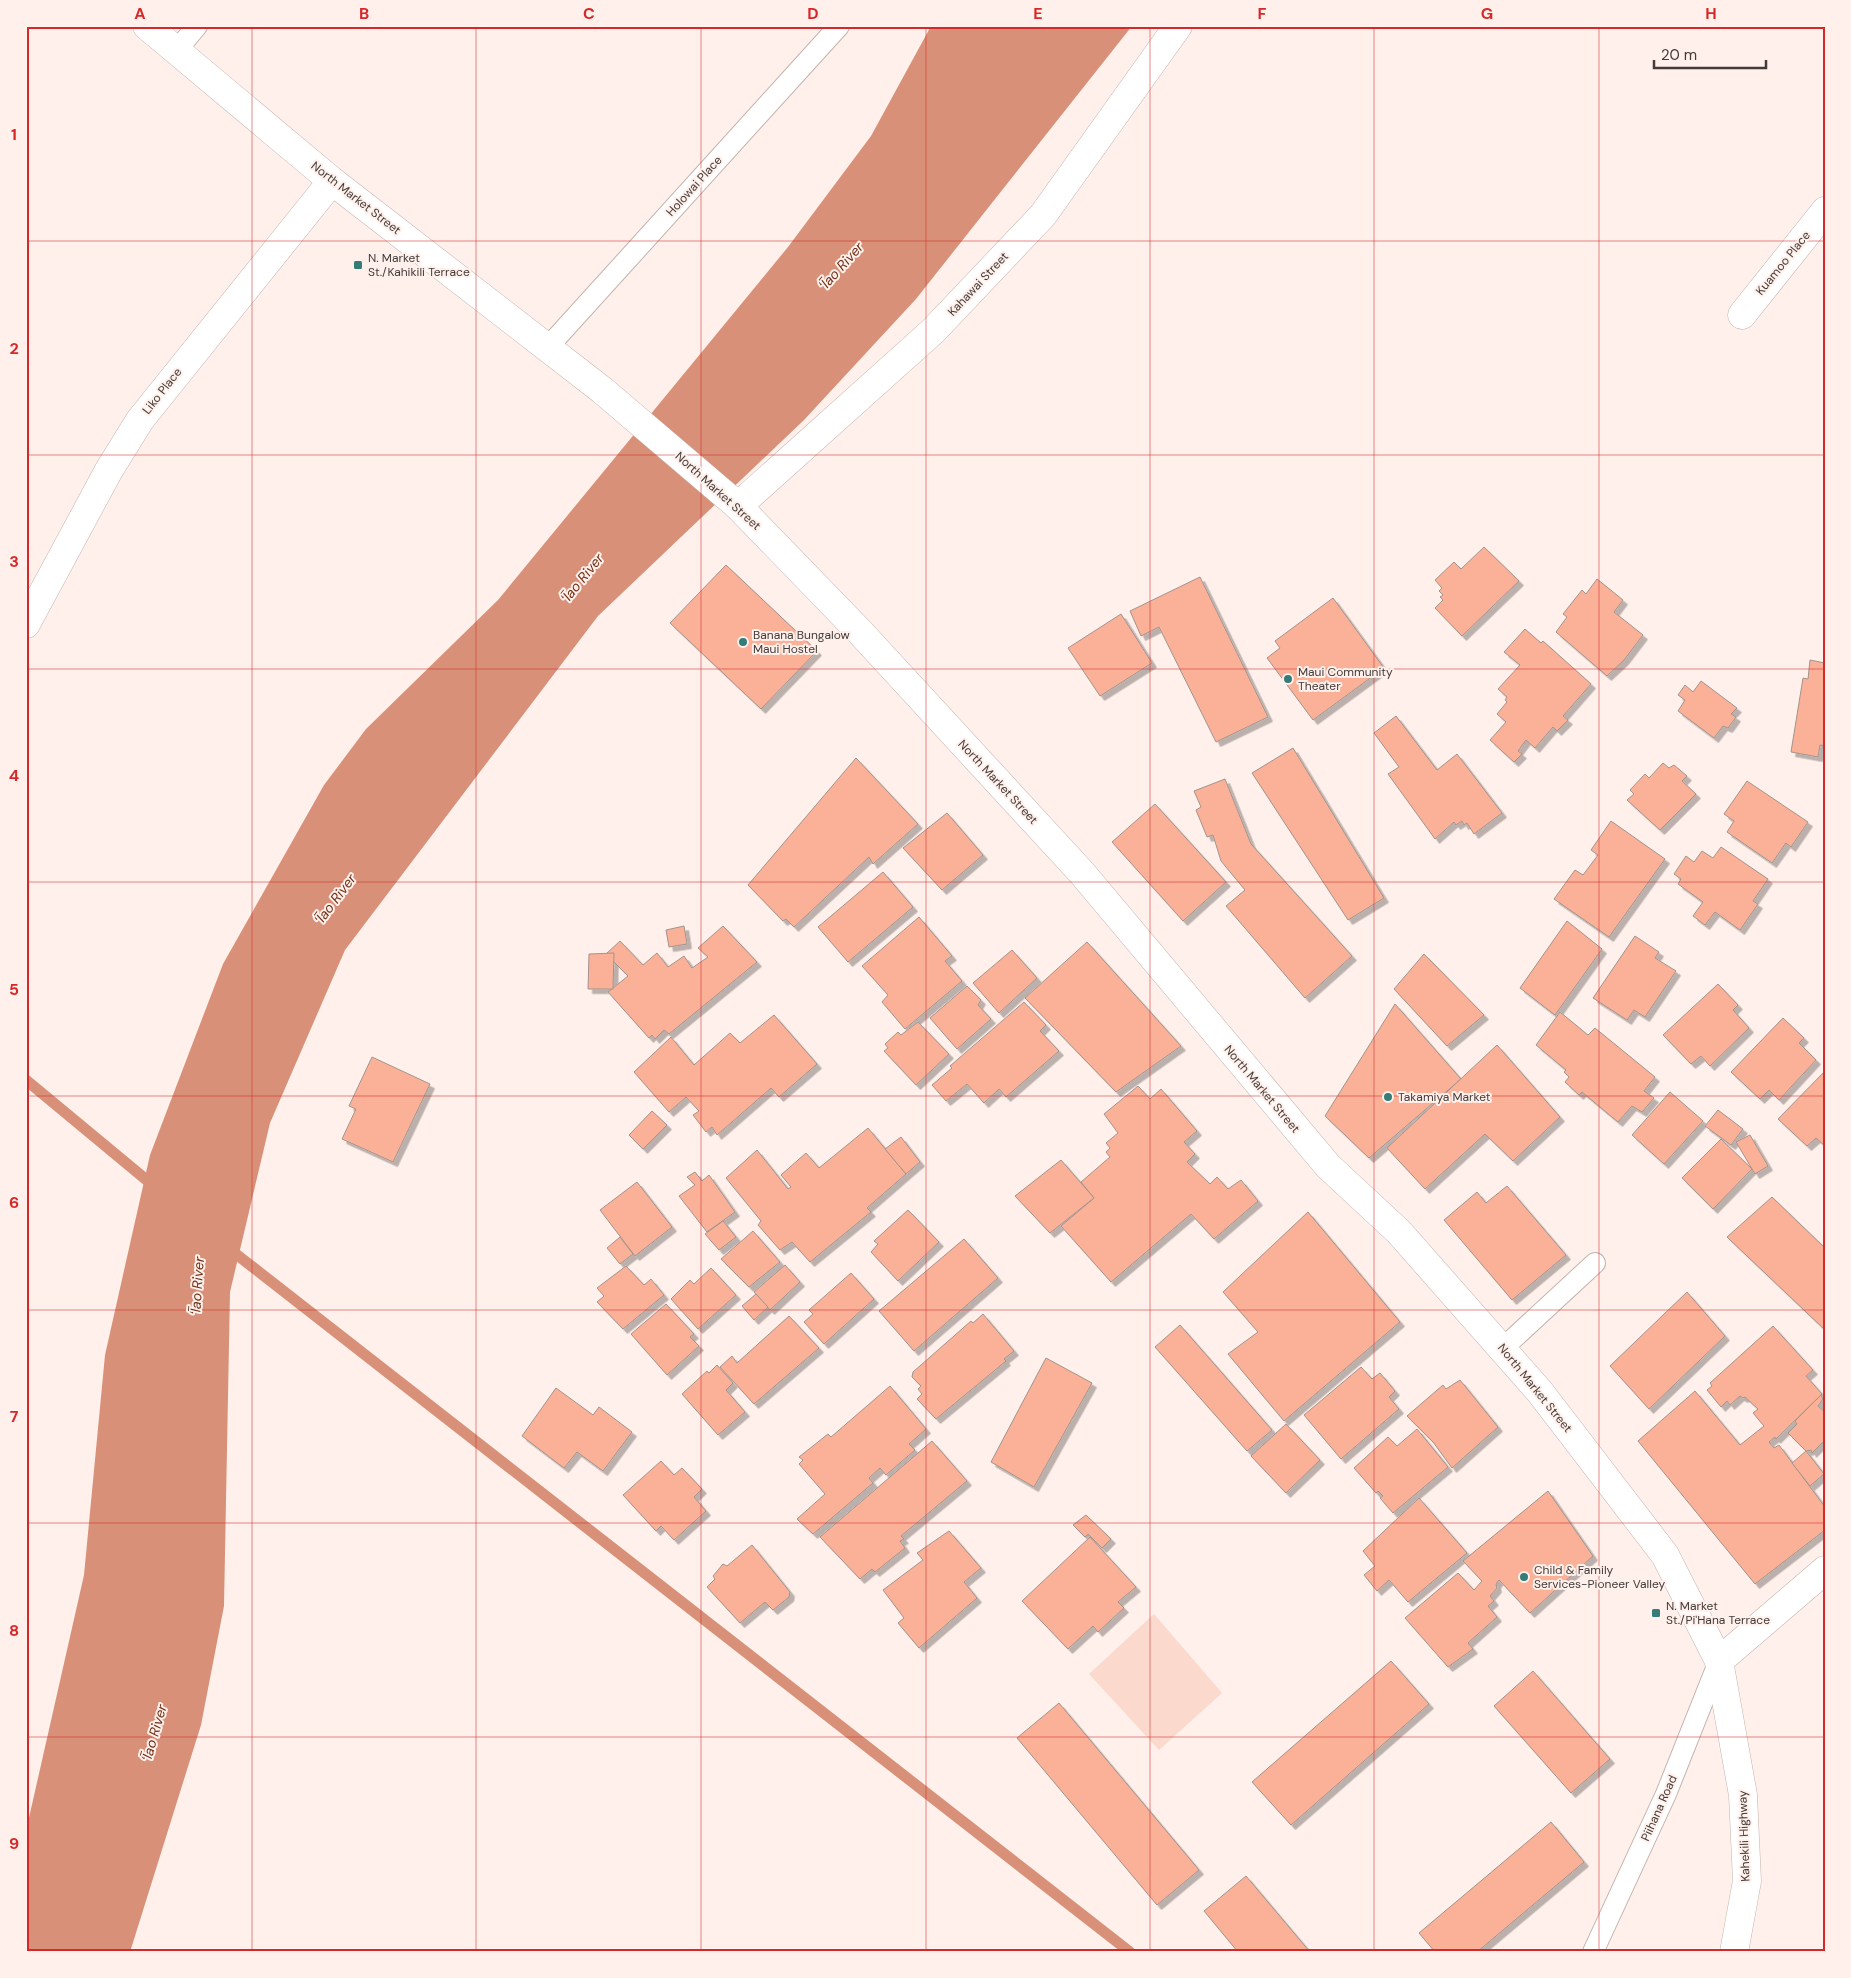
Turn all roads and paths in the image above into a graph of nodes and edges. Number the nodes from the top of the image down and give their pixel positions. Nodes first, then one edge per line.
1 (147, 26) edge
2 (197, 26) edge
3 (840, 26) edge
4 (1178, 26) edge
5 (176, 50) junction
6 (332, 180) junction
7 (1825, 211) edge
8 (1742, 315) dead end
9 (548, 347) junction
10 (738, 506) junction
11 (26, 624) edge
12 (1595, 1263) dead end
13 (1502, 1348) junction
14 (1825, 1570) edge
15 (1719, 1661) junction
16 (1593, 1952) edge
17 (1734, 1952) edge

1 - 5 street, North Market Street
2 - 5 lane
3 - 9 lane, Holowai Place
4 - 10 street, Kahawai Street
5 - 6 street, North Market Street
6 - 9 street, North Market Street
6 - 11 street, Liko Place
7 - 8 street, Kuamoo Place
9 - 10 street, North Market Street
10 - 13 street, North Market Street
12 - 13 lane
13 - 15 street, North Market Street
14 - 15 street
15 - 16 lane, Piihana Road
15 - 17 street, Kahekili Highway

